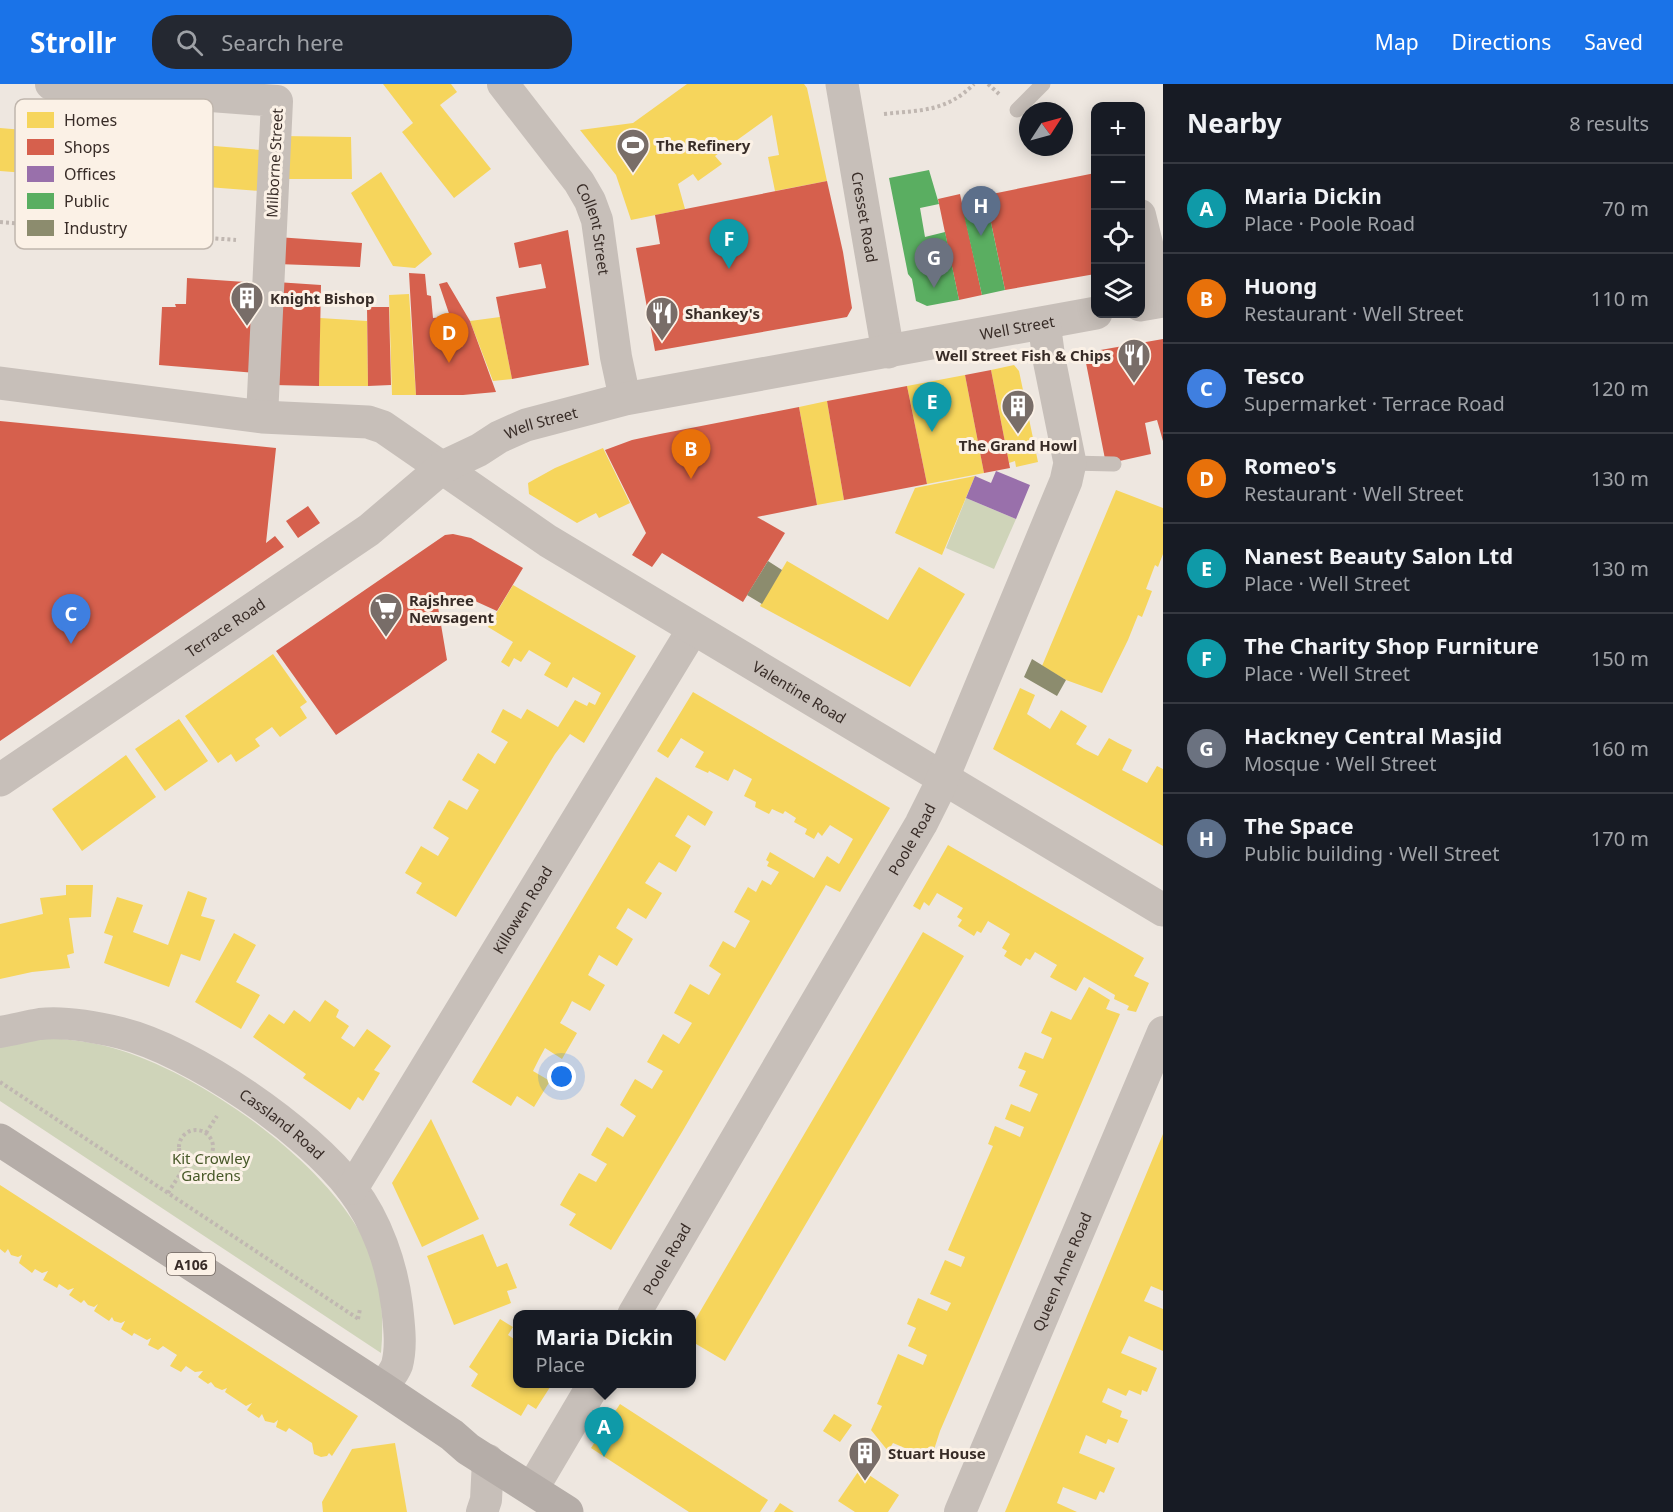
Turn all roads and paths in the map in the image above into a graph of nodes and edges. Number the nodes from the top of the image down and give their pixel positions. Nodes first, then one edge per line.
1 (51, 84) edge
2 (503, 84) edge
3 (842, 84) edge
4 (974, 84) edge
5 (1043, 84) edge
6 (1017, 110) dead end
7 (847, 118) junction
8 (0, 222) edge
9 (15, 223) edge
10 (213, 239) edge
11 (270, 243) junction
12 (1145, 244) edge
13 (1155, 302) edge
14 (1091, 314) edge
15 (1044, 323) junction
16 (888, 352) junction
17 (0, 383) edge
18 (625, 399) junction
19 (262, 417) junction
20 (1070, 463) junction
21 (1114, 464) dead end
22 (443, 467) junction
23 (693, 629) junction
24 (943, 778) junction
25 (0, 780) edge
26 (1163, 910) edge
27 (0, 1032) edge
28 (1163, 1032) edge
29 (0, 1082) edge
30 (220, 1111) dead end
31 (206, 1133) junction
32 (0, 1140) edge
33 (188, 1163) junction
34 (352, 1189) junction
35 (168, 1193) junction
36 (361, 1308) dead end
37 (636, 1310) edge
38 (358, 1320) junction
39 (400, 1335) junction
40 (382, 1388) junction
41 (591, 1388) edge
42 (488, 1460) junction
43 (532, 1489) junction
44 (482, 1512) edge
45 (567, 1512) edge
46 (960, 1512) edge

1 - 11 street, Milborne Street
2 - 18 street, Collent Street
3 - 7 street, Cresset Road
4 - 7 path
5 - 6 lane
7 - 16 street, Cresset Road
8 - 9 path
10 - 11 path
11 - 19 street, Milborne Street
12 - 13 street
14 - 15 street, Well Street
15 - 16 street, Well Street
15 - 20 street, Poole Road
16 - 18 street, Well Street
17 - 19 street
18 - 22 street, Well Street
19 - 22 street
20 - 21 lane
20 - 24 street, Poole Road
22 - 23 street, Valentine Road
22 - 25 street, Terrace Road
23 - 24 street, Valentine Road
23 - 34 street, Killowen Road
24 - 26 street, Valentine Road
24 - 37 street, Poole Road
27 - 34 street, Cassland Road
28 - 46 street, Queen Anne Road
29 - 35 path
30 - 31 path
31 - 33 path
31 - 33 path
32 - 40 main road, A106
33 - 35 path
34 - 39 street, Cassland Road
35 - 38 path
36 - 38 path
38 - 39 path
39 - 40 street, Cassland Road
40 - 42 main road, A106
41 - 43 street
42 - 43 main road, A106
42 - 44 street
43 - 45 main road, A106

